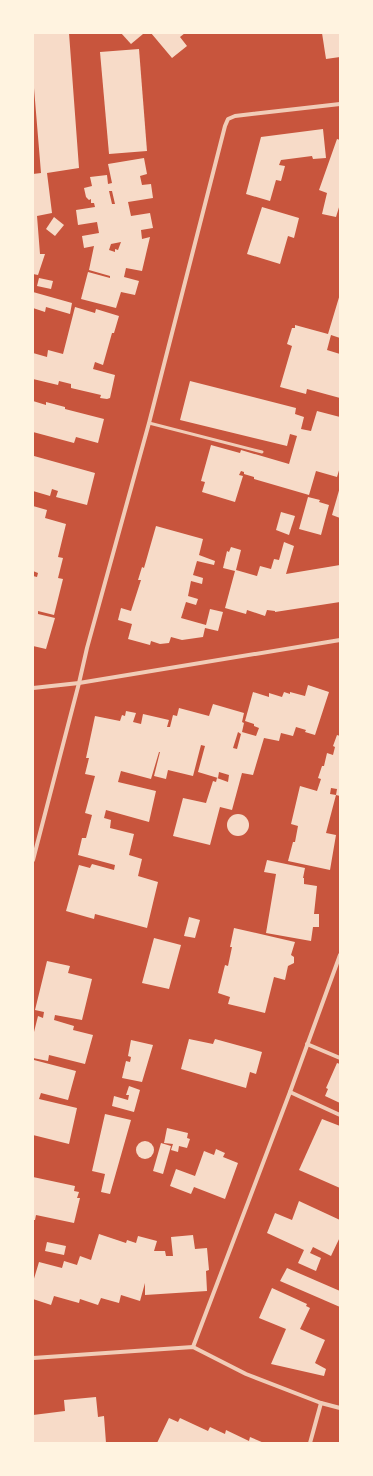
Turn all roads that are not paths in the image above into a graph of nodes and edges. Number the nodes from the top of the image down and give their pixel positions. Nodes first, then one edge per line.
1 (340, 104) edge
2 (149, 423) junction
3 (262, 452) dead end
4 (340, 640) edge
5 (79, 682) junction
6 (33, 688) edge
7 (33, 860) edge
8 (340, 955) edge
9 (339, 960) edge
10 (307, 1044) junction
11 (340, 1058) edge
12 (290, 1092) junction
13 (340, 1115) edge
14 (193, 1347) junction
15 (33, 1358) edge
16 (321, 1403) junction
17 (340, 1408) edge
18 (310, 1443) edge

1 - 2 street
2 - 3 lane
2 - 5 street
4 - 5 street
5 - 6 street
5 - 7 street
8 - 9 street
9 - 10 street
10 - 11 street
10 - 12 street
12 - 13 street
12 - 14 street
14 - 15 street
14 - 16 street
16 - 17 street
16 - 18 street

